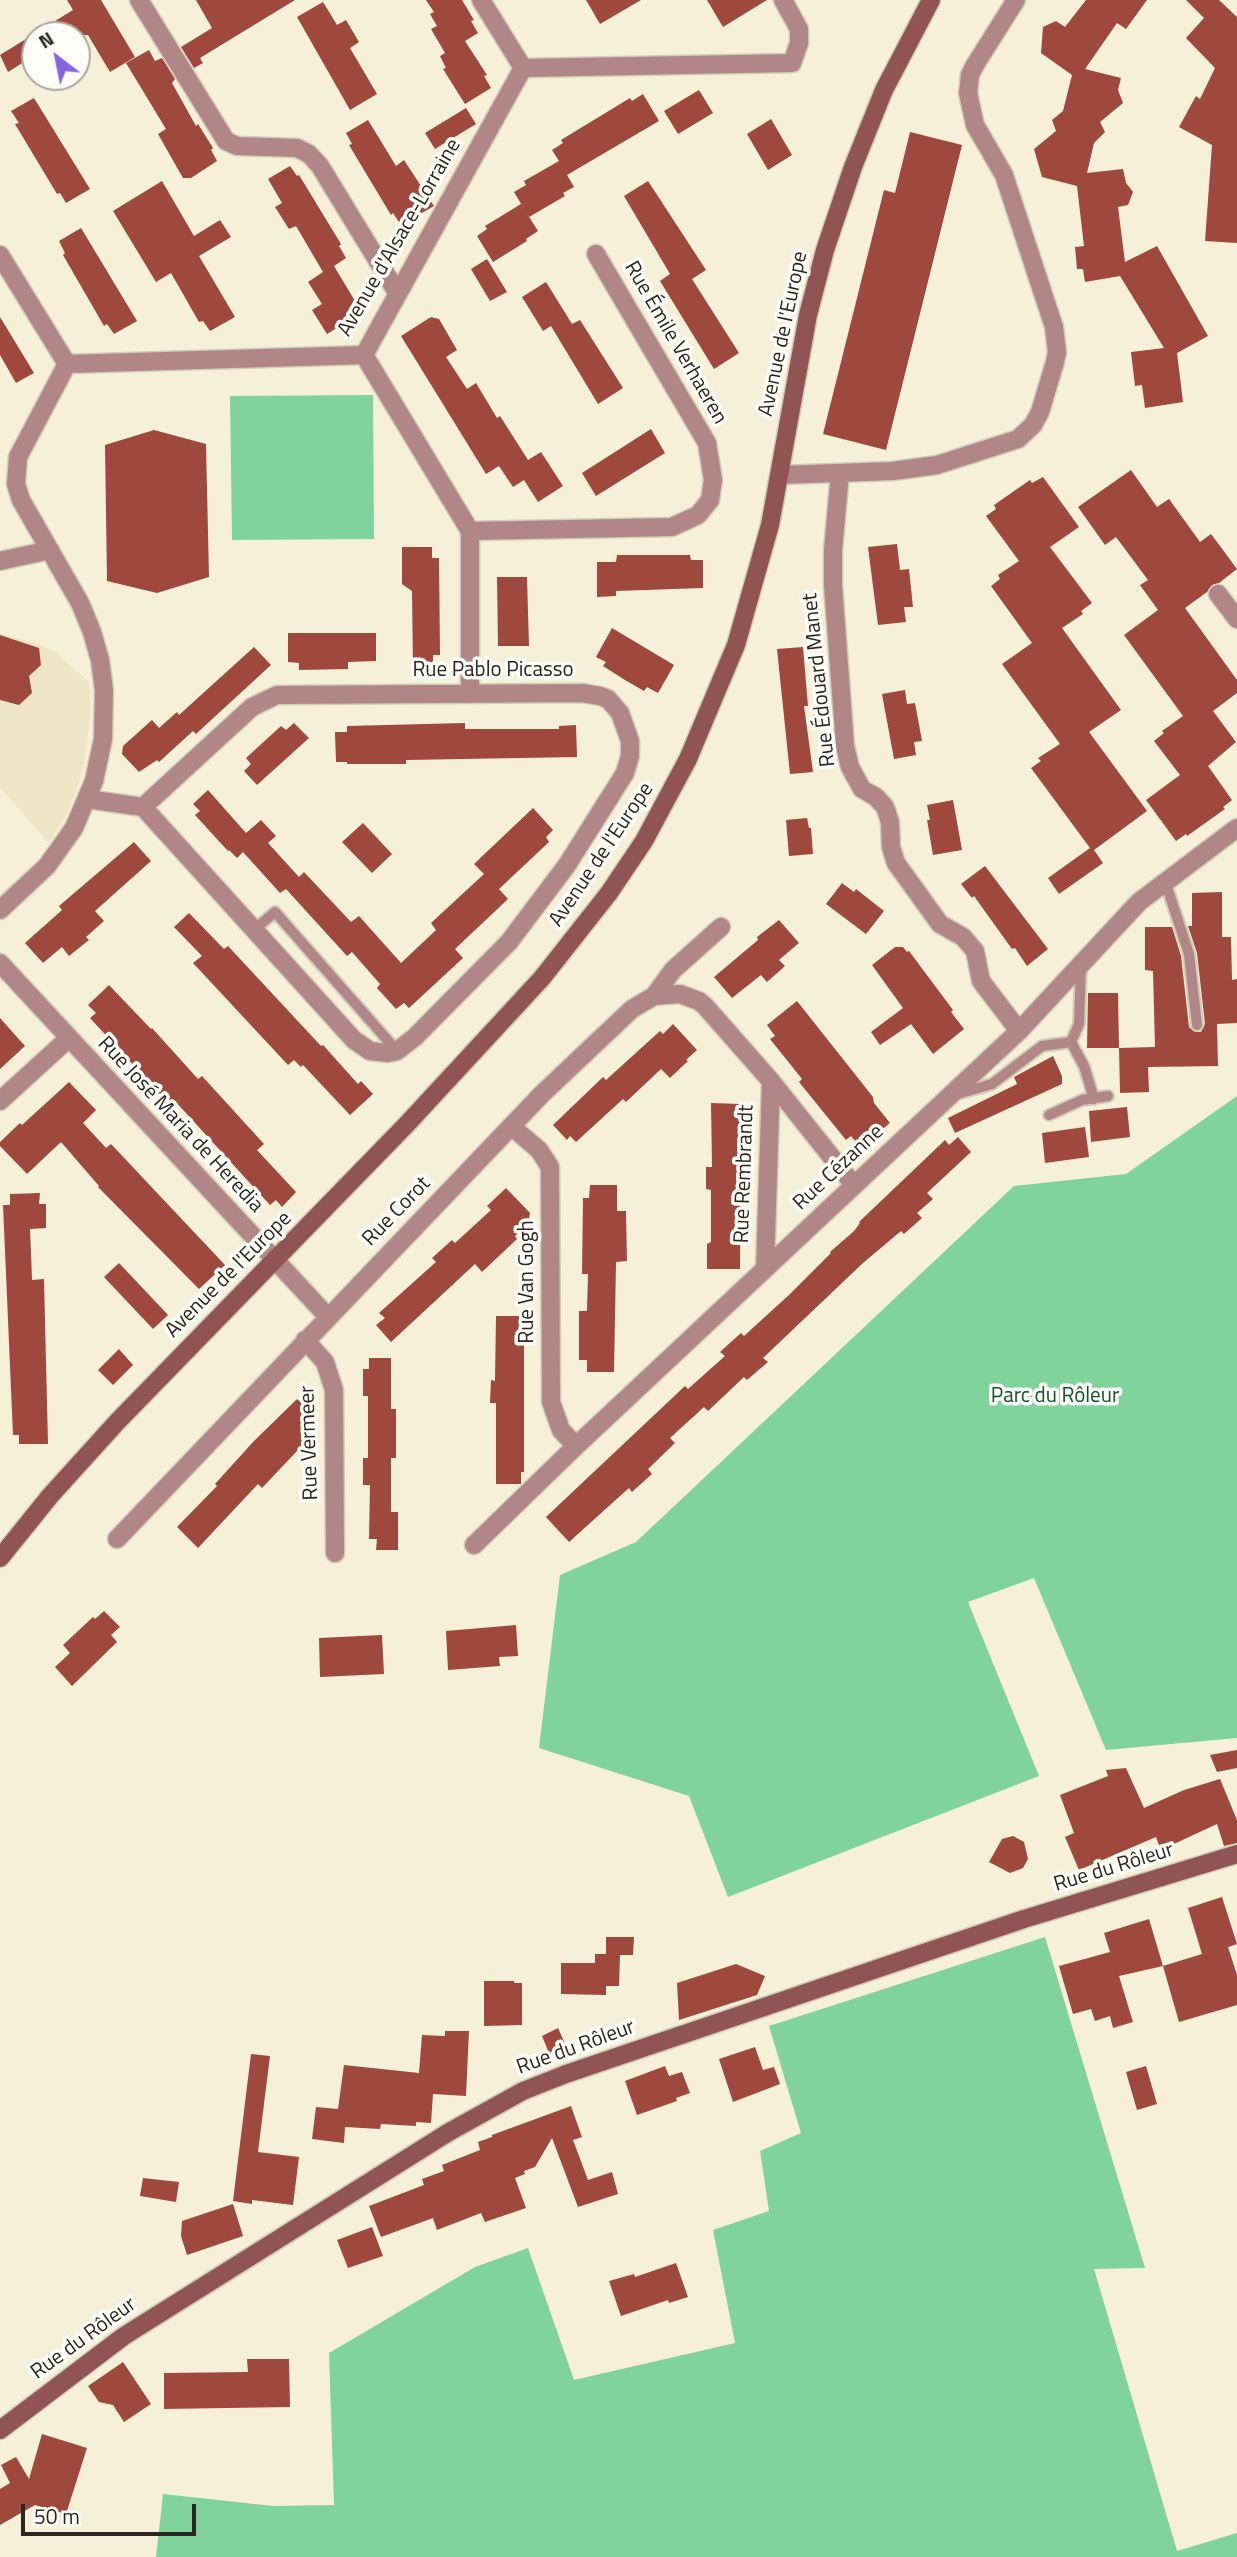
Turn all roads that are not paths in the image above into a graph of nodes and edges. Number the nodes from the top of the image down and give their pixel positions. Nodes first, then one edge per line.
1 (139, 0) edge
2 (481, 0) edge
3 (783, 0) edge
4 (931, 0) edge
5 (1016, 0) edge
6 (523, 68) junction
7 (596, 254) dead end
8 (0, 255) edge
9 (398, 294) junction
10 (364, 355) junction
11 (67, 363) junction
12 (840, 473) junction
13 (780, 475) junction
14 (470, 531) junction
15 (50, 550) junction
16 (0, 561) edge
17 (1218, 594) dead end
18 (1237, 620) edge
19 (470, 694) junction
20 (88, 799) junction
21 (143, 807) junction
22 (1237, 828) edge
23 (1165, 881) junction
24 (0, 910) edge
25 (721, 927) dead end
26 (255, 929) junction
27 (0, 963) edge
28 (1080, 965) junction
29 (654, 996) junction
30 (1197, 1025) dead end
31 (1019, 1031) junction
32 (69, 1038) junction
33 (1071, 1042) junction
34 (397, 1051) junction
35 (771, 1081) junction
36 (952, 1096) junction
37 (1108, 1096) dead end
38 (1094, 1099) junction
39 (0, 1101) edge
40 (1049, 1115) dead end
41 (511, 1126) junction
42 (854, 1185) junction
43 (275, 1261) junction
44 (765, 1269) junction
45 (328, 1317) junction
46 (305, 1340) junction
47 (576, 1446) junction
48 (117, 1539) dead end
49 (474, 1545) dead end
50 (335, 1553) dead end
51 (0, 1558) edge
52 (1237, 1854) edge
53 (0, 2430) edge

1 - 9 street
2 - 6 street
3 - 6 street
4 - 13 street, Avenue de l'Europe
5 - 12 street
6 - 9 street, Avenue d'Alsace-Lorraine
7 - 14 street, Rue Émile Verhaeren
8 - 11 street
9 - 10 street, Avenue d'Alsace-Lorraine
10 - 11 street, Avenue d'Alsace-Lorraine
10 - 14 street
11 - 15 street
12 - 13 street
12 - 31 street, Rue Édouard Manet
13 - 43 street, Avenue de l'Europe
14 - 19 street
15 - 16 street
15 - 20 street
17 - 18 street
19 - 21 street, Rue Pablo Picasso
19 - 34 street, Rue Pablo Picasso
20 - 21 street
20 - 24 street
21 - 26 street
22 - 23 street, Rue Cézanne
23 - 28 street, Rue Cézanne
23 - 30 lane
25 - 29 street, Rue Corot
26 - 34 street
26 - 34 lane
27 - 32 street, Rue José Maria de Heredia
28 - 31 street, Rue Cézanne
28 - 33 lane
29 - 35 street, Rue Rembrandt
29 - 41 street, Rue Corot
31 - 36 street, Rue Cézanne
32 - 39 street
32 - 43 street, Rue José Maria de Heredia
33 - 36 lane
33 - 38 lane
35 - 42 street, Rue Rembrandt
35 - 44 street, Rue Rembrandt
36 - 42 street, Rue Cézanne
37 - 38 lane
38 - 40 lane
41 - 45 street, Rue Corot
41 - 47 street, Rue Van Gogh
42 - 44 street, Rue Cézanne
43 - 45 street, Rue José Maria de Heredia
43 - 51 street, Avenue de l'Europe
44 - 47 street, Rue Cézanne
45 - 46 street, Rue Corot
46 - 48 street, Rue Corot
46 - 50 street, Rue Vermeer
47 - 49 street, Rue Cézanne
52 - 53 street, Rue du Rôleur

